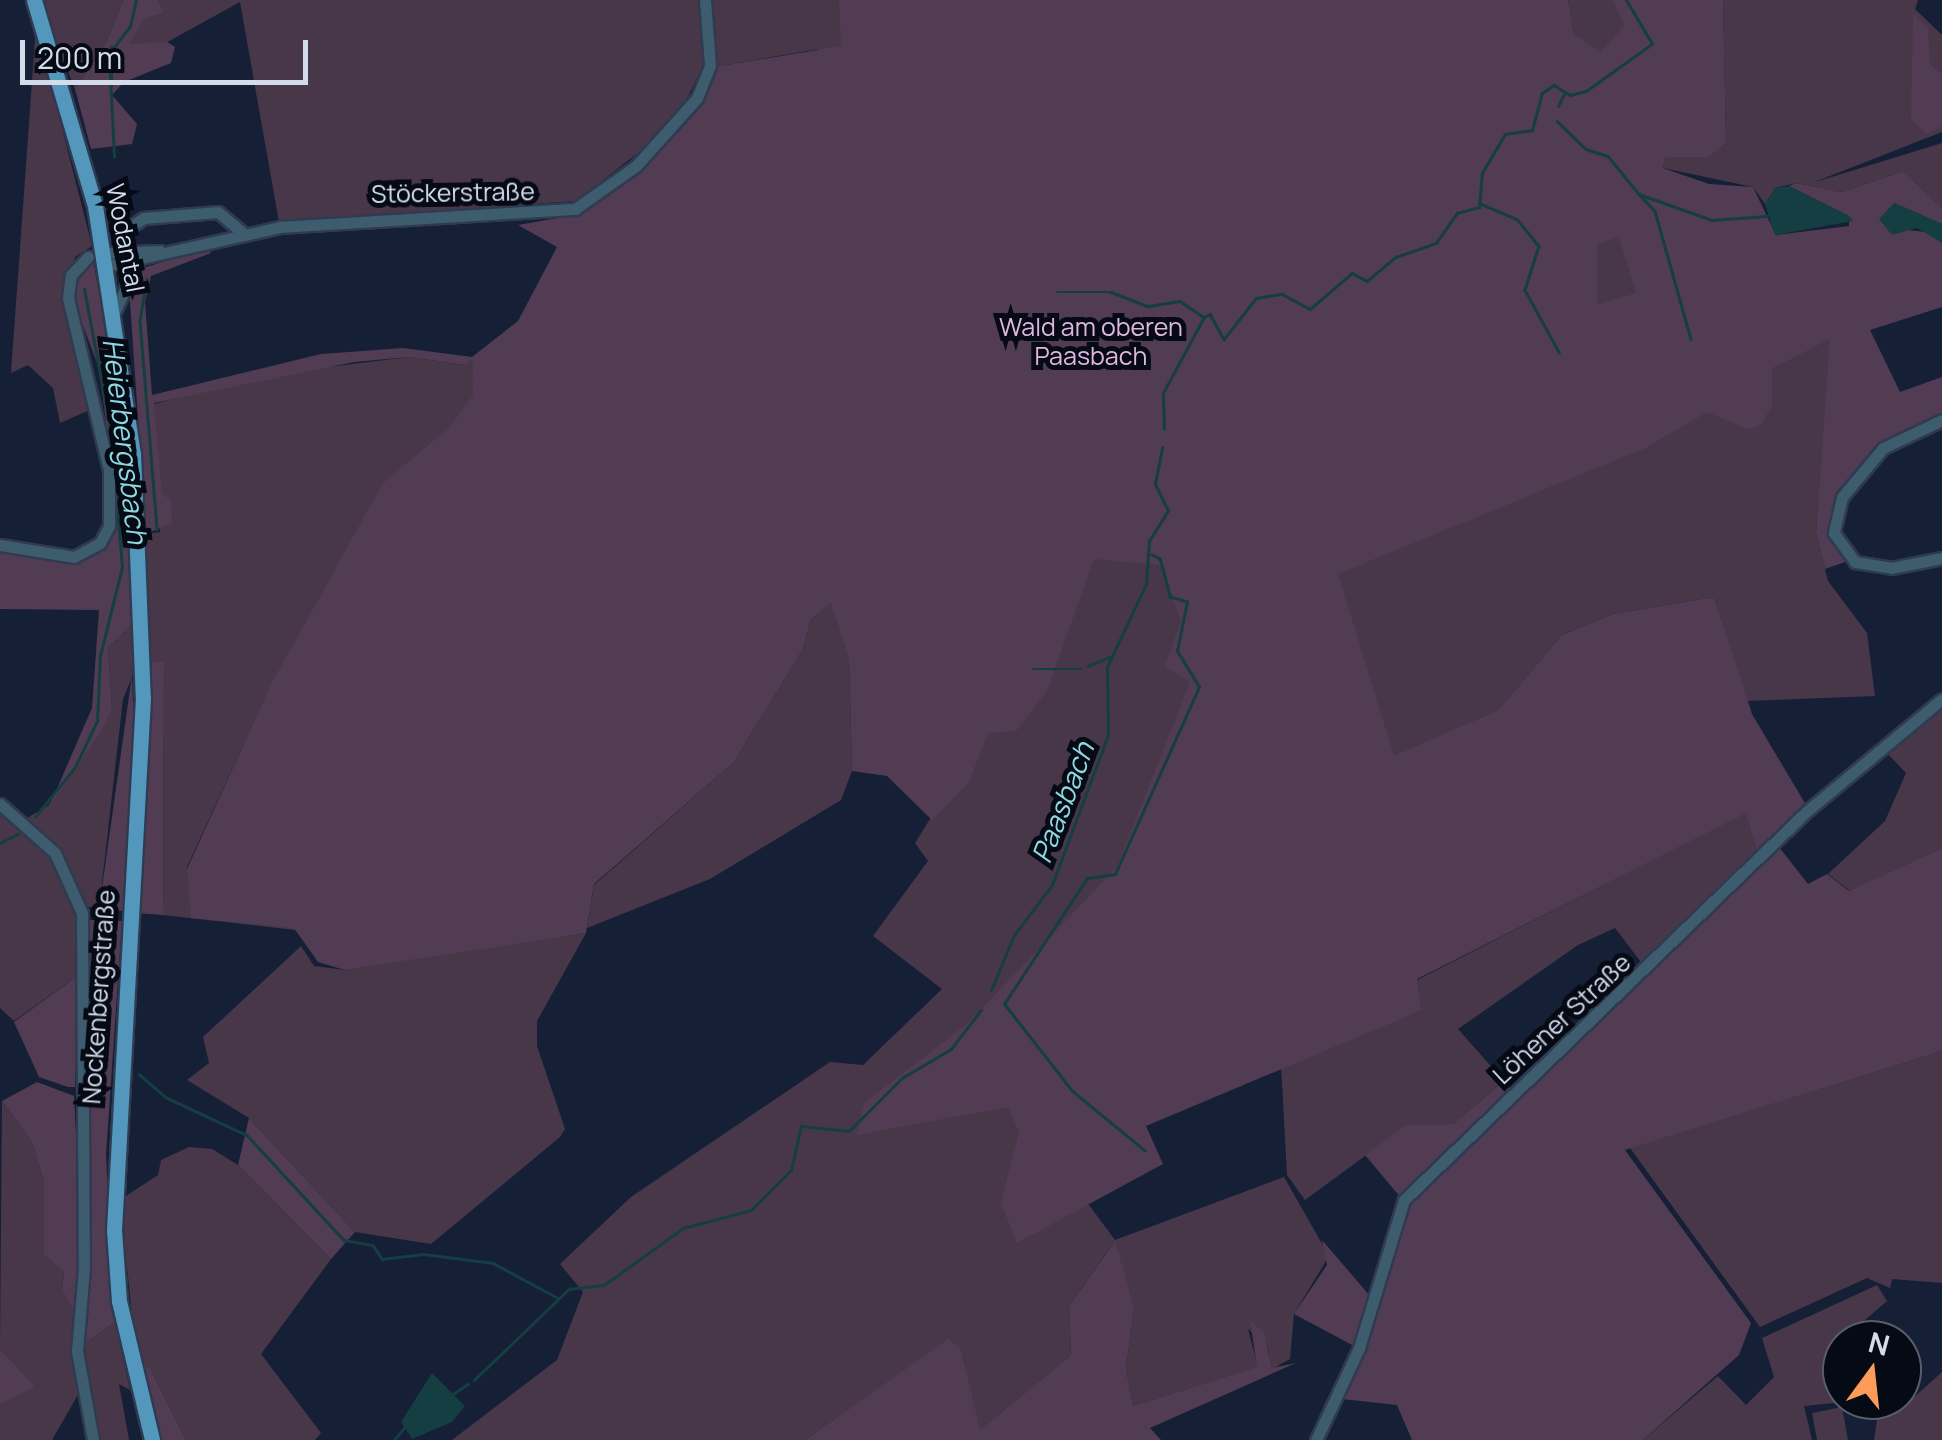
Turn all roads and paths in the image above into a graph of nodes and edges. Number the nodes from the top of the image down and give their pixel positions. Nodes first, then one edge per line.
1 (34, 0) edge
2 (705, 0) edge
3 (245, 234) junction
4 (116, 236) dead end
5 (164, 251) junction
6 (100, 259) junction
7 (138, 262) junction
8 (114, 312) junction
9 (1942, 420) edge
10 (0, 545) edge
11 (140, 553) joint
12 (1942, 558) edge
13 (1942, 699) edge
14 (0, 804) edge
15 (93, 1440) edge
16 (152, 1440) edge
17 (1316, 1440) edge

1 - 6 main road, Wodantal
2 - 3 street, Stöckerstraße
3 - 4 street
3 - 5 street, Stöckerstraße
5 - 6 street, Stöckerstraße
5 - 7 street, Stöckerstraße
6 - 7 street, Stöckerstraße
6 - 8 main road, Wodantal
6 - 10 street
7 - 8 street
8 - 11 main road, Wodantal
9 - 12 street
11 - 16 main road, Nockenbergstraße
13 - 17 street, Löhener Straße
14 - 15 street, Nockenbergstraße

